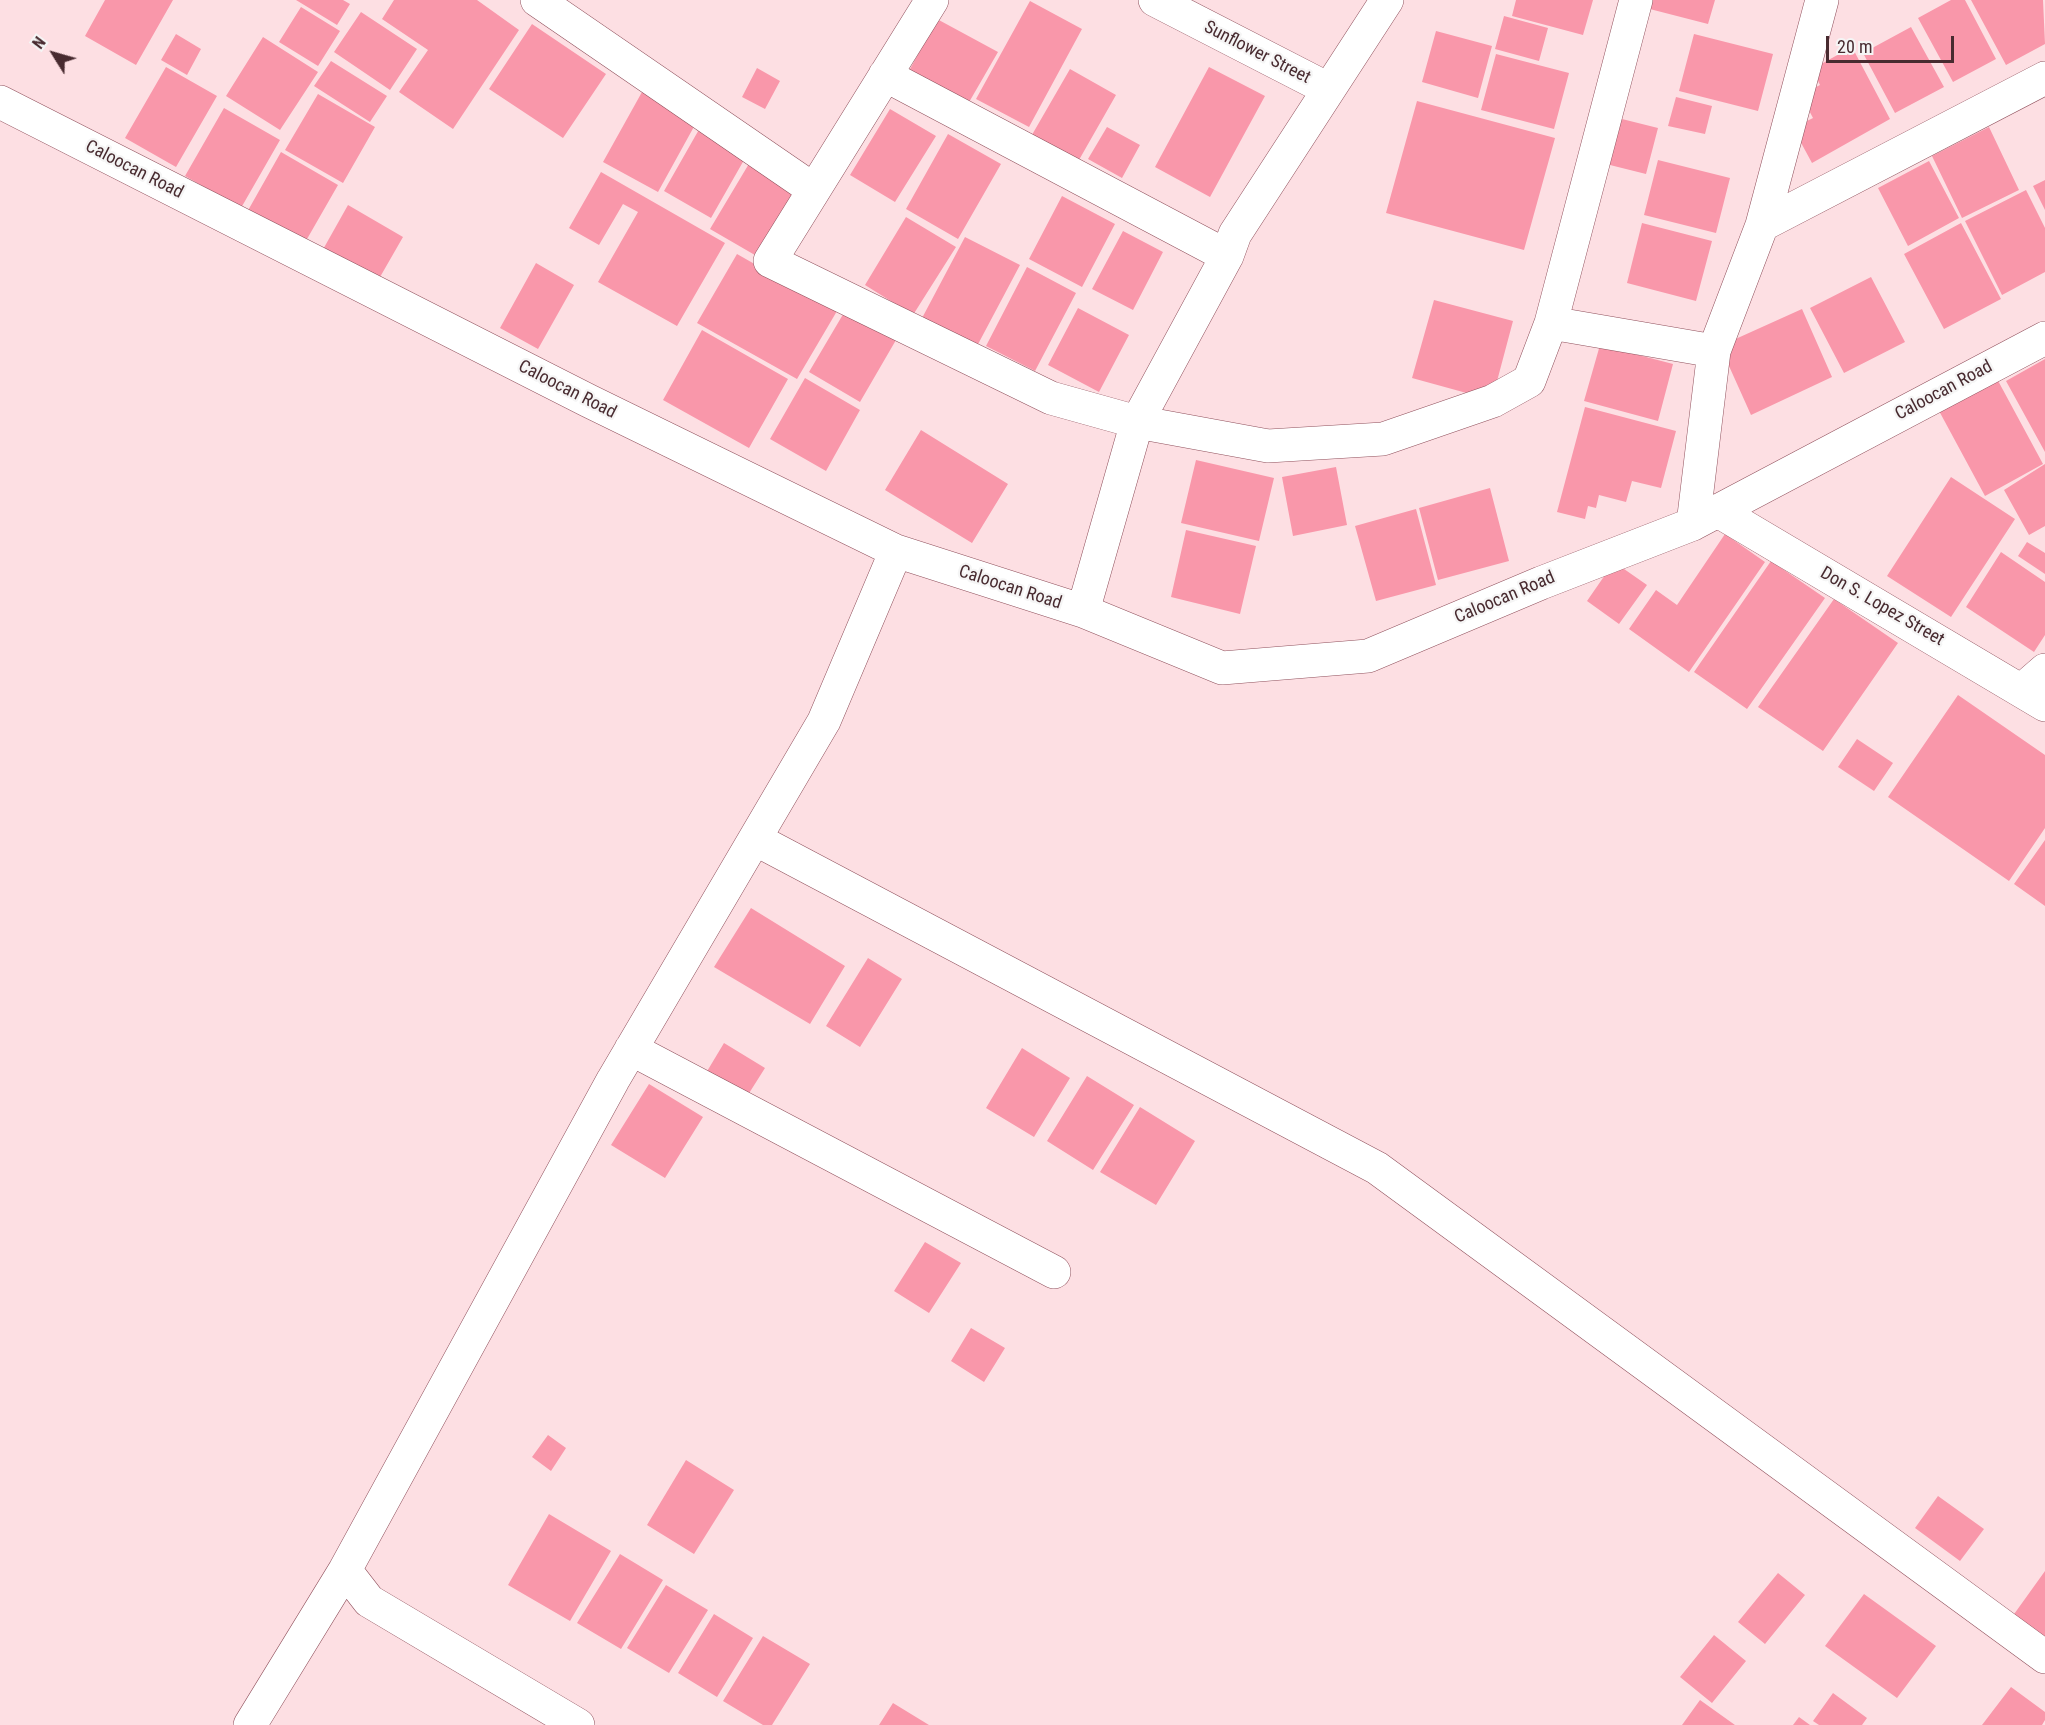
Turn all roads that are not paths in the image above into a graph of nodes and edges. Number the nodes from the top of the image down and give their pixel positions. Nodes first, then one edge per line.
1 (537, 0) edge
2 (932, 0) edge
3 (1387, 0) edge
4 (1636, 0) edge
5 (1822, 0) edge
6 (1175, 5) edge
7 (885, 75) junction
8 (2045, 78) edge
9 (1328, 89) junction
10 (0, 102) edge
11 (814, 190) junction
12 (1762, 225) junction
13 (1227, 256) junction
14 (1551, 324) junction
15 (2045, 338) edge
16 (1714, 351) junction
17 (1137, 422) junction
18 (1705, 518) junction
19 (896, 551) junction
20 (1083, 612) junction
21 (2037, 688) edge
22 (755, 839) junction
23 (631, 1049) junction
24 (1054, 1272) dead end
25 (345, 1570) junction
26 (2045, 1657) edge
27 (250, 1725) edge
28 (578, 1725) edge

1 - 11 street
2 - 7 street
3 - 9 street
4 - 14 street
5 - 12 street
6 - 9 street, Sunflower Street
7 - 11 street
7 - 13 street
8 - 12 street
9 - 13 street
10 - 19 street, Caloocan Road
11 - 17 street
12 - 16 street
13 - 17 street
14 - 16 street
14 - 17 street
15 - 18 street, Caloocan Road
16 - 18 street
17 - 20 street
18 - 20 street, Caloocan Road
18 - 21 street, Don S. Lopez Street
19 - 20 street, Caloocan Road
19 - 22 street
22 - 23 street
22 - 26 street
23 - 24 street
23 - 25 street
25 - 27 street
25 - 28 street

